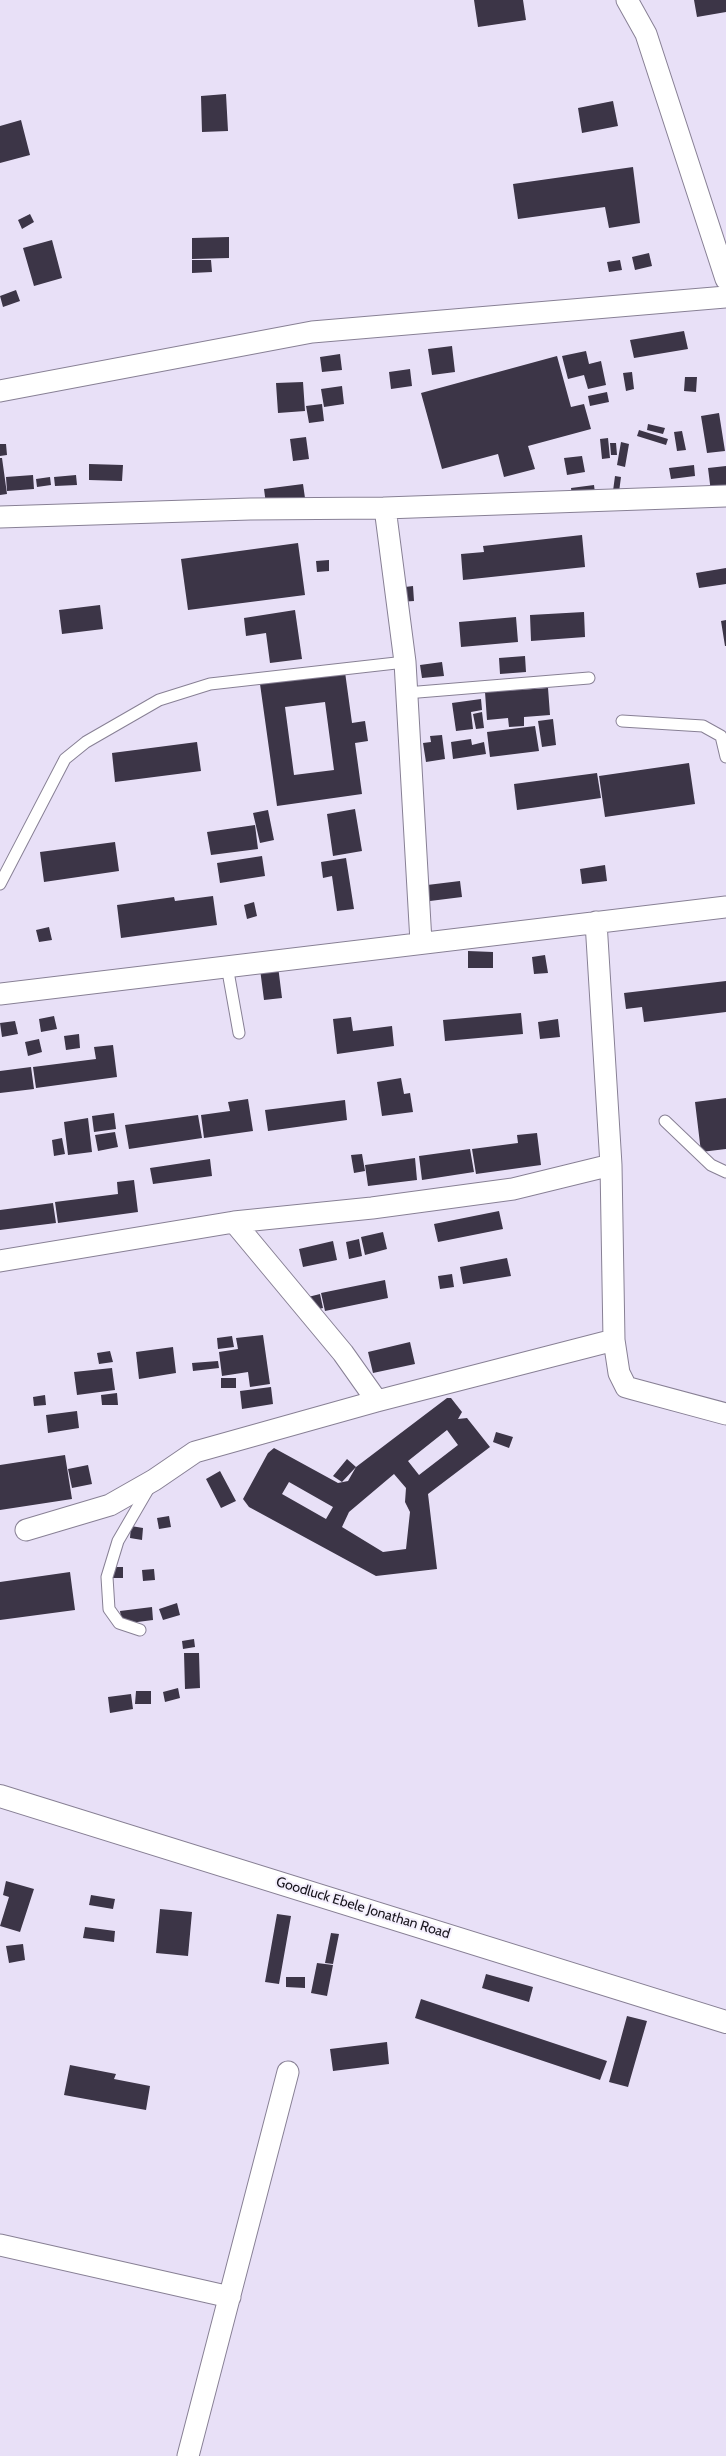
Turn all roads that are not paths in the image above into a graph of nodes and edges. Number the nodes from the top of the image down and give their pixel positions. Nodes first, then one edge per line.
1 (627, 0) edge
2 (726, 279) edge
3 (726, 297) edge
4 (0, 390) edge
5 (726, 496) edge
6 (385, 508) junction
7 (0, 517) edge
8 (404, 662) junction
9 (589, 678) dead end
10 (406, 693) junction
11 (622, 721) dead end
12 (726, 757) edge
13 (0, 884) edge
14 (726, 907) edge
15 (596, 922) junction
16 (421, 942) junction
17 (227, 966) junction
18 (0, 994) edge
19 (239, 1033) dead end
20 (665, 1121) dead end
21 (611, 1165) junction
22 (726, 1172) edge
23 (234, 1222) junction
24 (0, 1261) edge
25 (614, 1340) junction
26 (377, 1401) junction
27 (726, 1414) edge
28 (154, 1480) junction
29 (26, 1530) dead end
30 (140, 1630) dead end
31 (0, 1796) edge
32 (726, 2022) edge
33 (288, 2072) dead end
34 (0, 2245) edge
35 (230, 2297) junction
36 (188, 2456) edge

1 - 2 street
3 - 4 street
5 - 6 street
6 - 7 street
6 - 8 street
8 - 10 street
8 - 13 lane
9 - 10 lane
10 - 16 street
11 - 12 lane
14 - 15 street
15 - 16 street
15 - 21 street
16 - 17 street
17 - 18 street
17 - 19 lane
20 - 22 lane
21 - 23 street
21 - 25 street
23 - 24 street
23 - 26 street
25 - 26 street
25 - 27 street
26 - 28 street
28 - 29 street
28 - 30 lane
31 - 32 main road, Goodluck Ebele Jonathan Road
33 - 35 street
34 - 35 street
35 - 36 street

